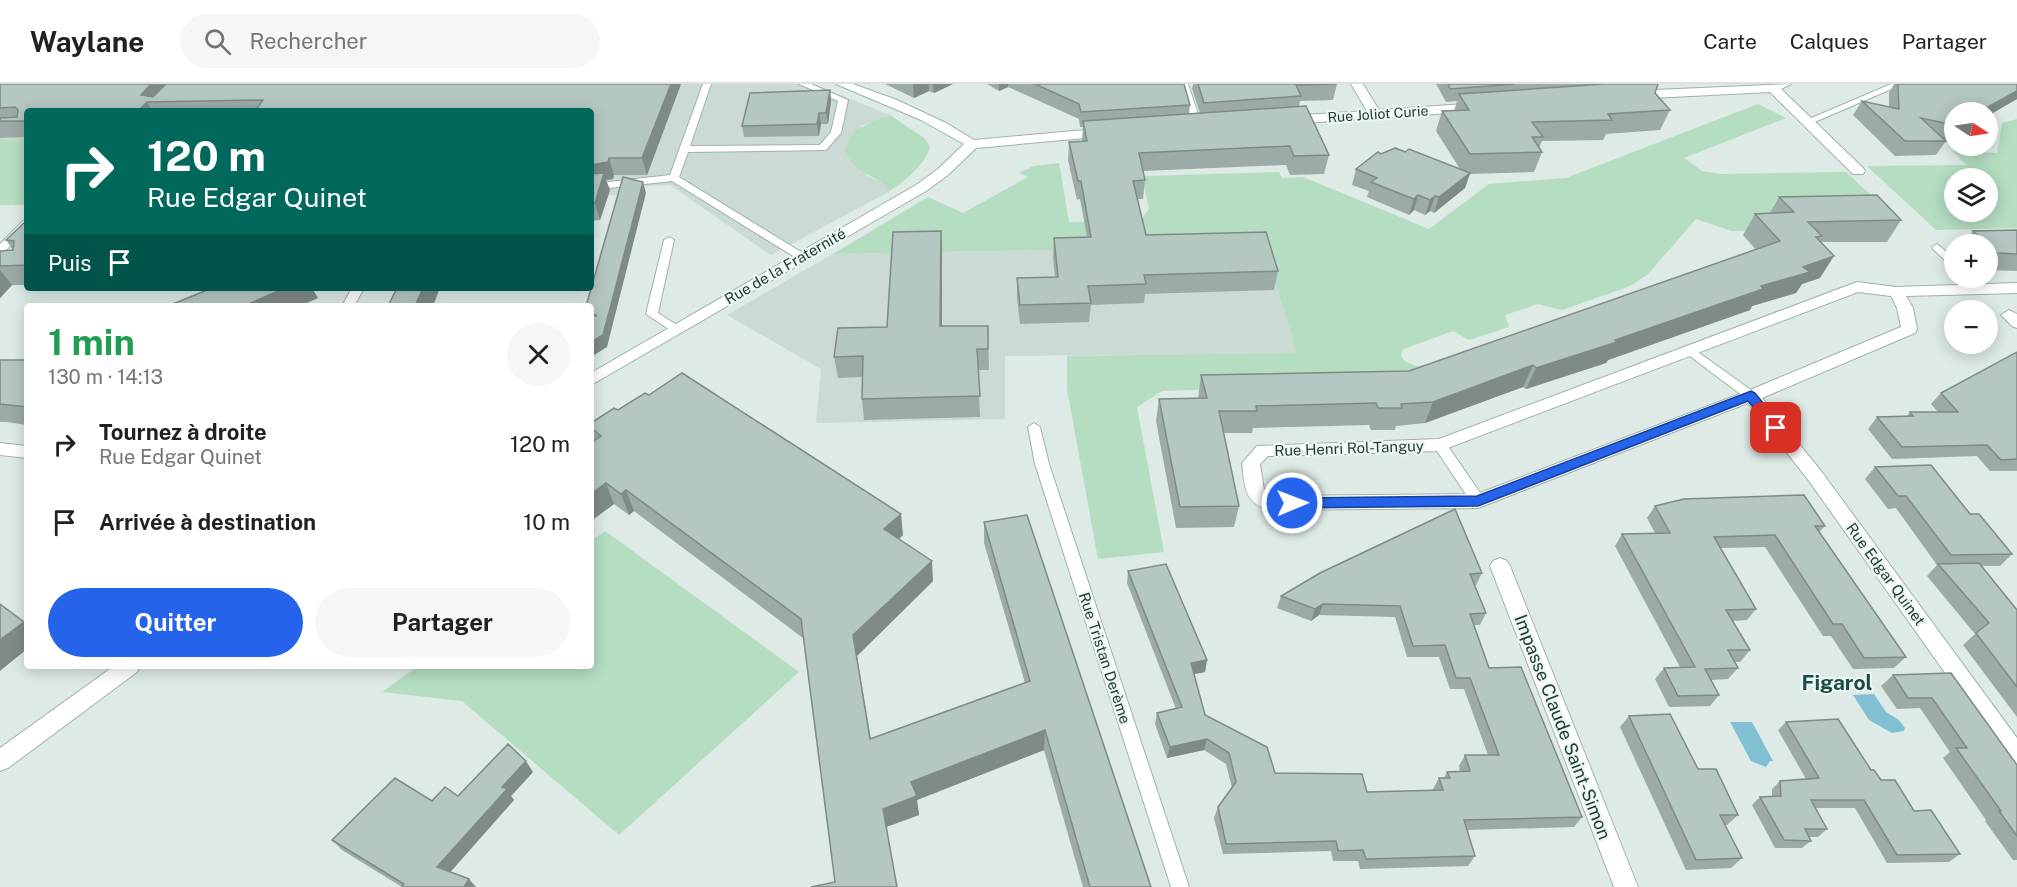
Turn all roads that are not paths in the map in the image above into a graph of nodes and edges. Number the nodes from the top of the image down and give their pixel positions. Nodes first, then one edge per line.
1 (707, 84) edge
2 (803, 84) edge
3 (842, 84) edge
4 (1184, 84) edge
5 (1357, 84) edge
6 (1899, 84) edge
7 (1779, 86) edge
8 (1624, 95) edge
9 (1494, 105) edge
10 (1376, 115) junction
11 (1280, 121) edge
12 (1807, 122) junction
13 (1203, 126) joint
14 (1180, 128) edge
15 (1124, 131) edge
16 (972, 144) junction
17 (683, 149) junction
18 (1858, 171) dead end
19 (674, 178) junction
20 (594, 187) edge
21 (24, 226) edge
22 (669, 240) dead end
23 (1937, 247) dead end
24 (0, 250) edge
25 (1944, 254) edge
26 (802, 256) junction
27 (1998, 286) edge
28 (1944, 287) edge
29 (2017, 288) edge
30 (1896, 292) junction
31 (676, 330) junction
32 (1691, 351) junction
33 (594, 378) edge
34 (1751, 396) junction
35 (1034, 427) dead end
36 (1440, 445) junction
37 (0, 449) edge
38 (24, 452) edge
39 (1478, 501) junction
40 (1500, 566) dead end
41 (126, 669) edge
42 (2017, 756) edge
43 (0, 760) edge
44 (1180, 887) edge
45 (1626, 887) edge

1 - 17 lane
2 - 17 lane
3 - 16 street
4 - 13 lane
5 - 10 street
6 - 12 lane
7 - 8 street
7 - 12 street
9 - 10 street, Rue Joliot Curie
10 - 11 street, Rue Joliot Curie
12 - 18 street
13 - 14 street
15 - 16 street
16 - 26 street, Rue de la Fraternité
17 - 19 lane
19 - 20 lane
19 - 26 lane
21 - 24 lane
22 - 31 lane
23 - 25 lane
26 - 31 street, Rue de la Fraternité
27 - 29 street, Rue Henri Rol-Tanguy
28 - 30 street, Rue Henri Rol-Tanguy
30 - 32 street, Rue Henri Rol-Tanguy
30 - 34 street, Rue Henri Rol-Tanguy
31 - 33 street, Rue de la Fraternité
32 - 34 lane
32 - 36 street, Rue Henri Rol-Tanguy
34 - 39 street, Rue Henri Rol-Tanguy
34 - 42 street, Rue Edgar Quinet
35 - 44 lane, Rue Tristan Derème
36 - 39 lane
36 - 39 street, Rue Henri Rol-Tanguy
37 - 38 street
40 - 45 street, Impasse Claude Saint-Simon
41 - 43 street

